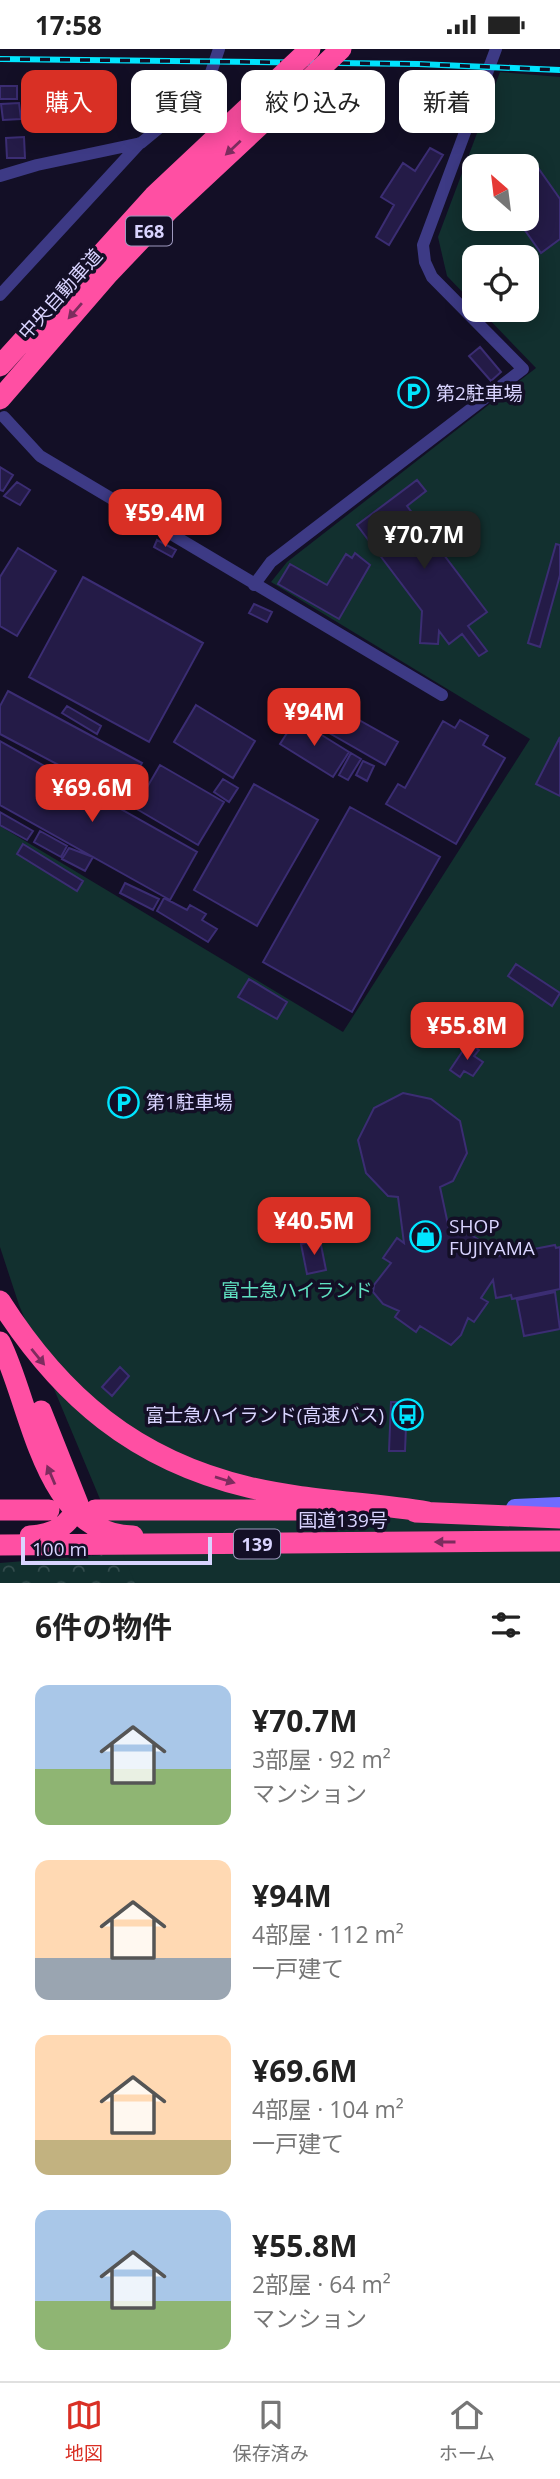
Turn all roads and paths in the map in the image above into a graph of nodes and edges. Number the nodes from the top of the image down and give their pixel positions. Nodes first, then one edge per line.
1 (219, 49) edge
2 (310, 49) edge
3 (341, 49) edge
4 (496, 49) edge
5 (212, 141) junction
6 (141, 143) junction
7 (0, 176) edge
8 (0, 295) edge
9 (0, 344) edge
10 (0, 366) edge
11 (3, 401) edge
12 (254, 585) junction
13 (442, 695) dead end
14 (0, 1301) edge
15 (0, 1309) edge
16 (0, 1342) edge
17 (560, 1506) edge
18 (0, 1510) edge
19 (49, 1510) dead end
20 (85, 1510) junction
21 (428, 1512) junction
22 (560, 1518) edge
23 (0, 1538) edge
24 (560, 1543) edge
25 (240, 1544) junction
26 (0, 1545) edge

1 - 6 street
2 - 5 highway, 中央自動車道 / E68, bridge
3 -> 11 highway, 中央自動車道 / E68, bridge
4 - 12 street
5 - 9 highway
5 - 10 highway, 中央自動車道 / E68
6 - 7 street
6 - 8 street
11 - 12 street
12 - 13 street
14 -> 21 highway
15 - 20 highway
20 -> 16 highway
17 - 21 main road
18 - 19 highway
20 - 21 highway, 国道139号 / 139
20 - 23 highway
20 - 25 highway
21 - 22 highway, 国道139号 / 139
24 -> 25 highway, 国道139号 / 139
25 - 26 highway, 国道139号 / 139

